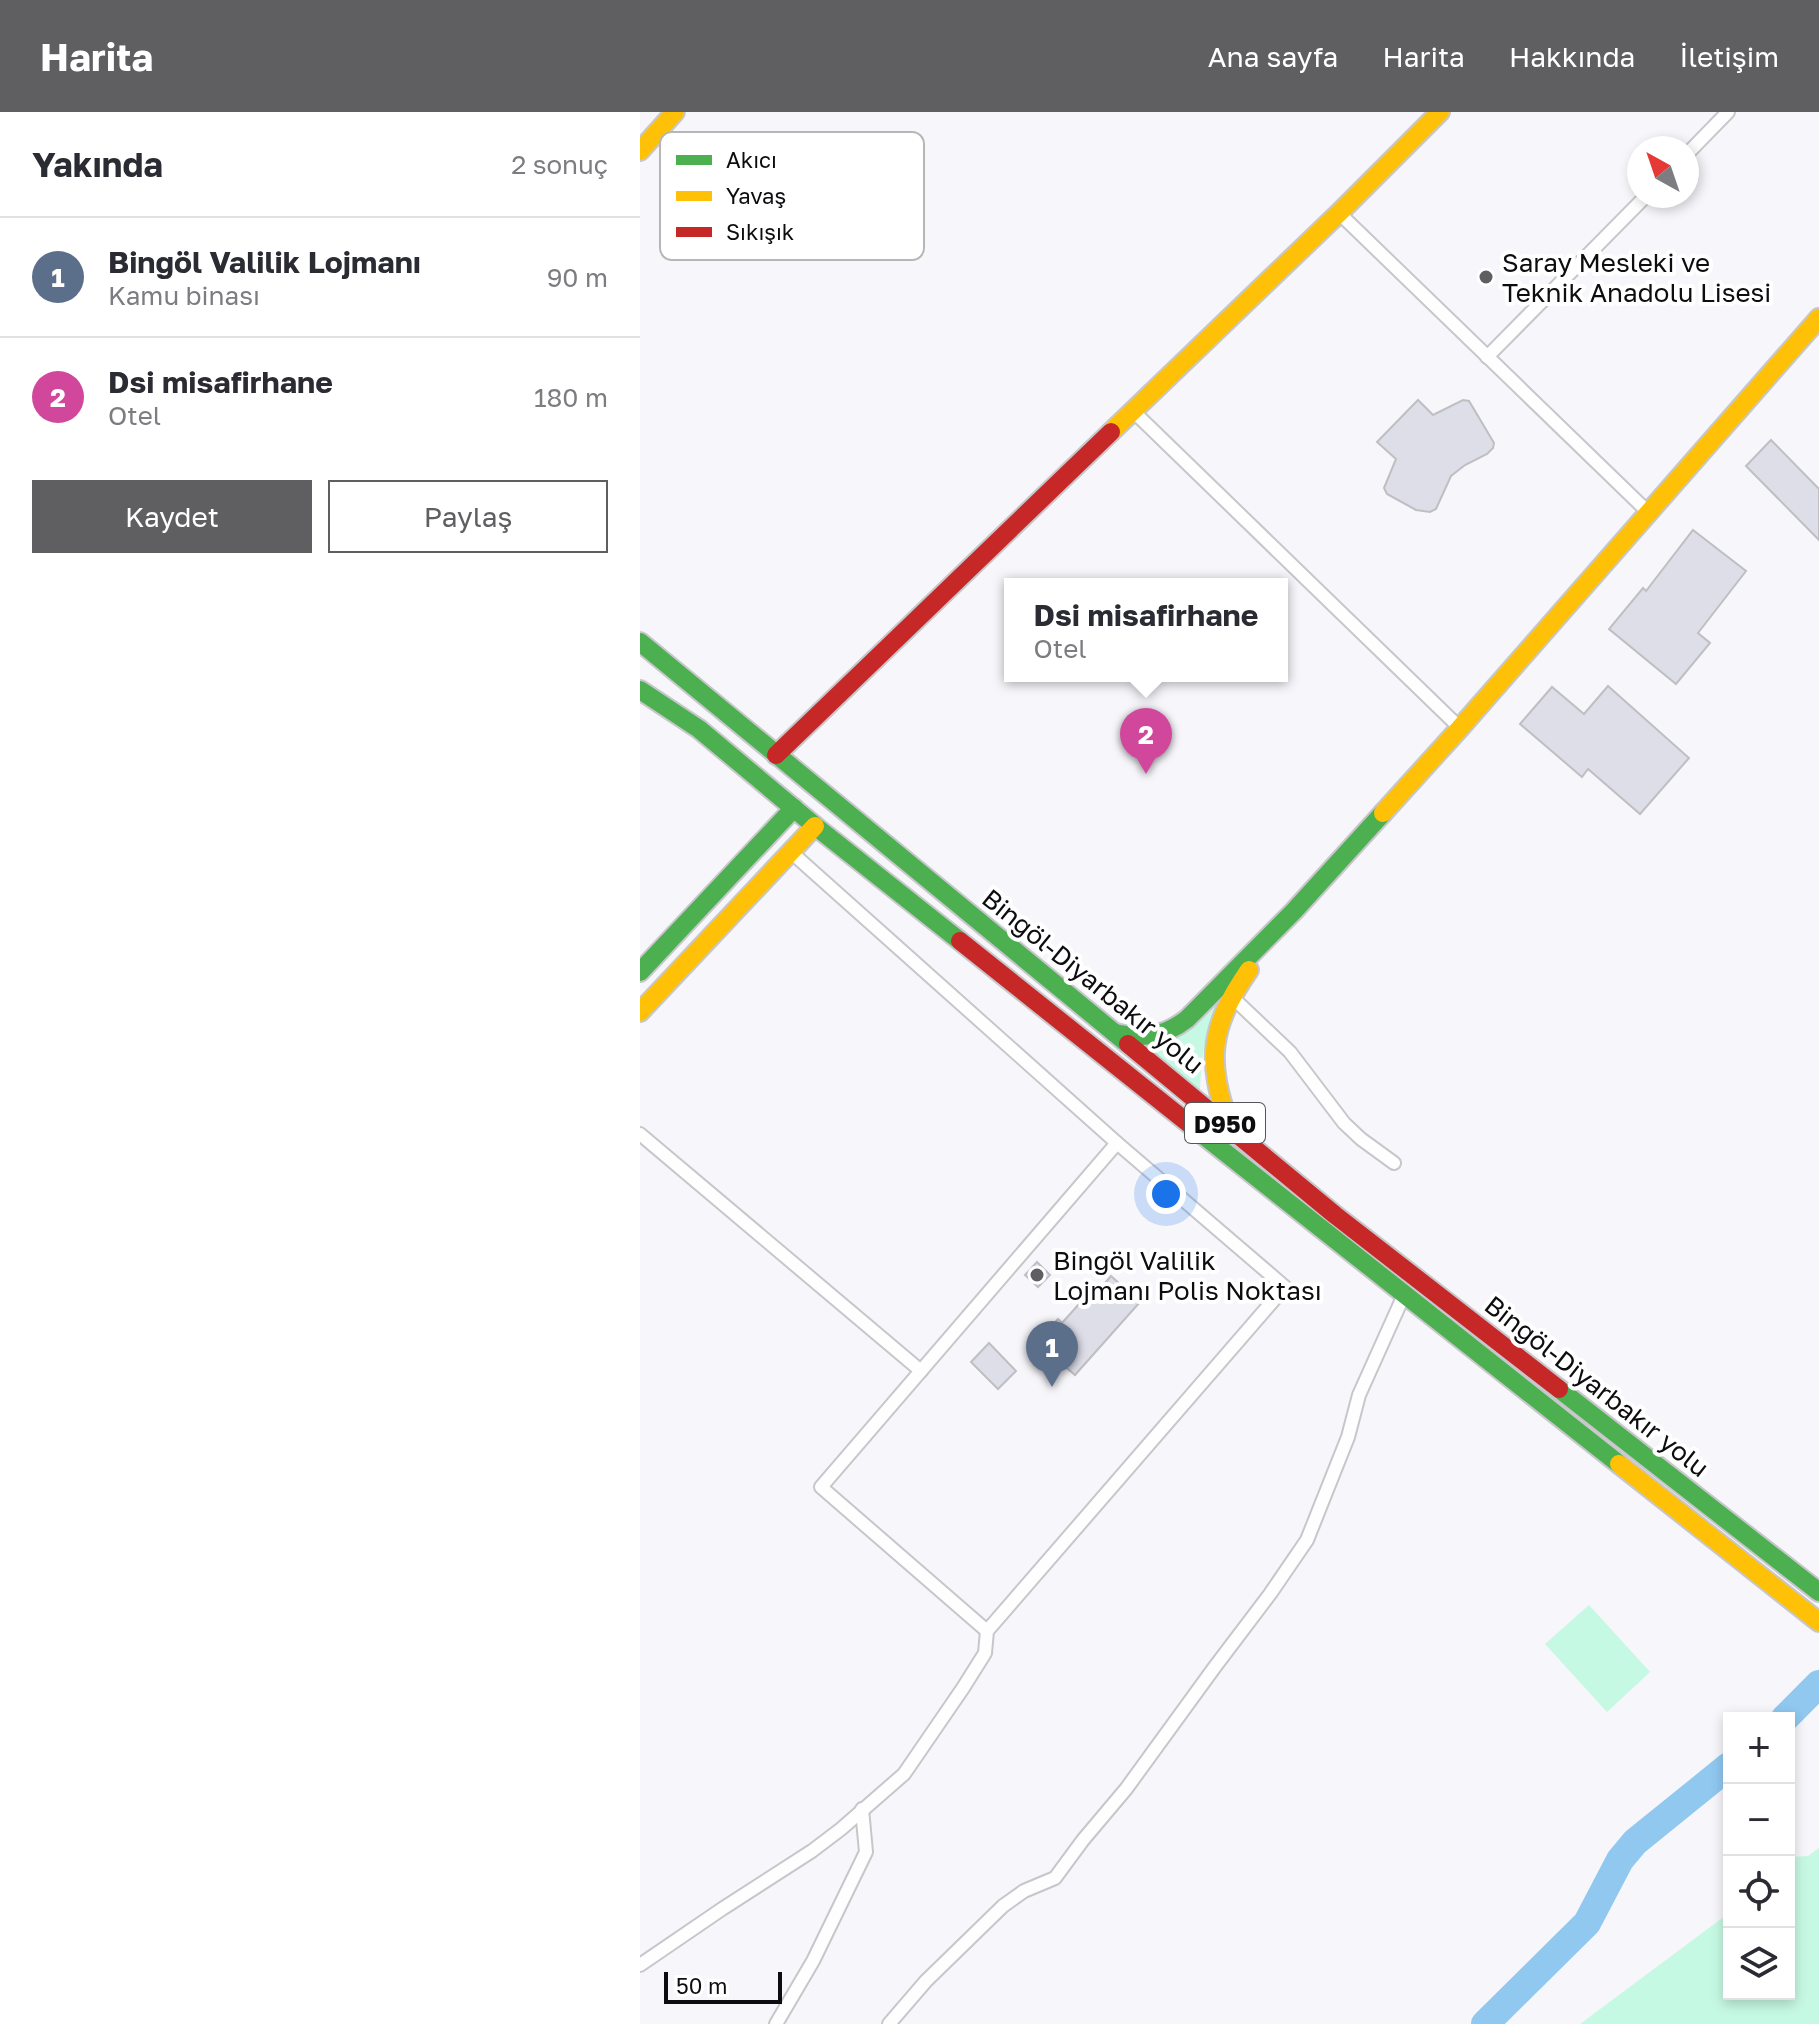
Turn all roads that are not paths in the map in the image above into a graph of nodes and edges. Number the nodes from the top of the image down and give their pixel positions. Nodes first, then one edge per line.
1 (675, 112) edge
2 (1440, 112) edge
3 (1728, 112) edge
4 (1699, 142) edge
5 (640, 151) edge
6 (1634, 208) edge
7 (1339, 213) junction
8 (1819, 318) edge
9 (1487, 357) junction
10 (1133, 411) junction
11 (1648, 512) junction
12 (640, 642) edge
13 (640, 690) edge
14 (1460, 728) junction
15 (776, 755) junction
16 (794, 808) junction
17 (815, 826) junction
18 (791, 852) junction
19 (1294, 911) junction
20 (640, 972) edge
21 (1231, 996) junction
22 (640, 1012) edge
23 (1115, 1033) junction
24 (1230, 1127) junction
25 (640, 1134) edge
26 (1117, 1143) junction
27 (1394, 1163) dead end
28 (1404, 1295) junction
29 (921, 1371) junction
30 (1819, 1592) edge
31 (1816, 1620) edge
32 (987, 1631) junction
33 (862, 1809) junction
34 (640, 1965) edge
35 (776, 2024) edge
36 (889, 2024) edge

1 - 5 main road
2 - 7 main road
3 - 4 street
6 - 9 street
7 - 9 street
7 - 10 main road
8 - 11 main road
9 - 11 street
10 - 14 street
10 - 15 main road
11 - 14 main road
12 - 15 main road, Bingöl-Diyarbakır yolu / D950
13 - 16 main road, Bingöl-Diyarbakır yolu / D950
14 - 19 main road
15 - 23 main road, Bingöl-Diyarbakır yolu / D950
16 - 17 main road, Bingöl-Diyarbakır yolu / D950
16 - 20 main road
17 - 18 main road
17 - 28 main road, Bingöl-Diyarbakır yolu / D950
18 - 22 main road
18 - 26 street
19 - 21 main road
19 - 23 main road
21 - 24 main road
21 - 27 street
23 - 24 main road, Bingöl-Diyarbakır yolu / D950
24 - 30 main road, Bingöl-Diyarbakır yolu / D950
25 - 29 street
26 - 29 street
26 - 32 street
28 - 31 main road, Bingöl-Diyarbakır yolu / D950
28 - 36 street
29 - 32 street
32 - 33 street
33 - 34 street
33 - 35 street

